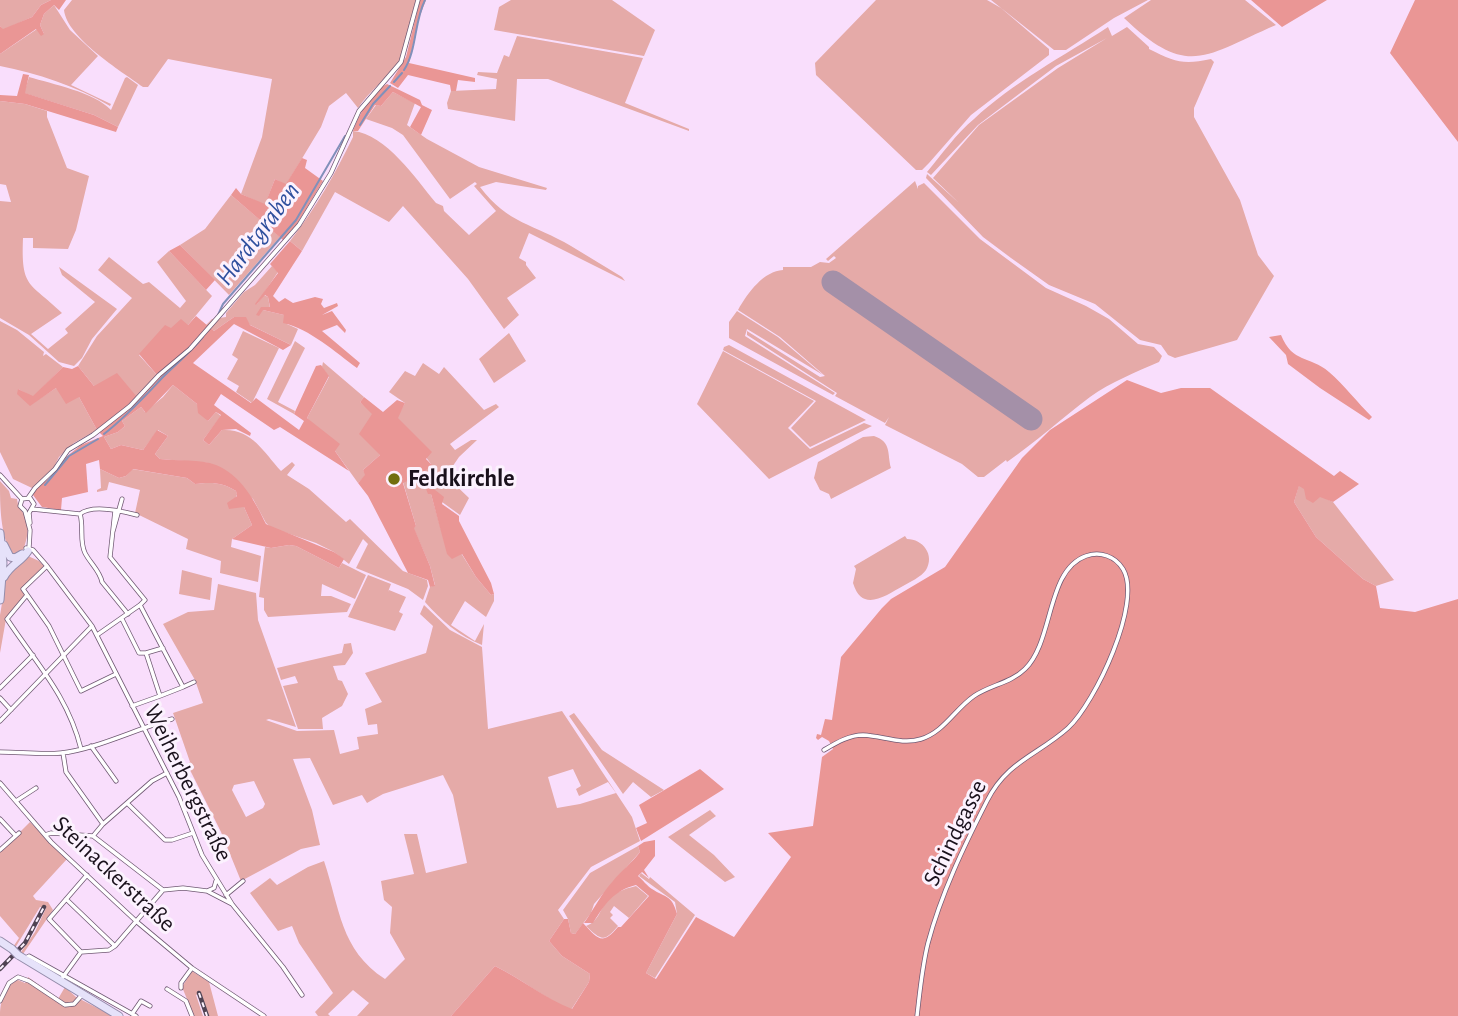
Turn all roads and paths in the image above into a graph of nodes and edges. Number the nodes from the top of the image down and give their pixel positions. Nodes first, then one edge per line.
1 (418, 0) edge
2 (0, 475) edge
3 (22, 499) junction
4 (122, 499) dead end
5 (30, 504) junction
6 (117, 511) junction
7 (79, 514) junction
8 (137, 515) dead end
9 (1, 536) edge
10 (28, 548) junction
11 (47, 566) junction
12 (2, 581) junction
13 (27, 595) junction
14 (0, 600) edge
15 (140, 605) junction
16 (128, 614) junction
17 (122, 619) junction
18 (92, 626) junction
19 (97, 635) junction
20 (163, 648) junction
21 (146, 653) junction
22 (64, 654) junction
23 (33, 655) junction
24 (47, 673) junction
25 (116, 674) junction
26 (194, 682) dead end
27 (183, 687) junction
28 (0, 688) edge
29 (160, 696) junction
30 (0, 698) edge
31 (131, 706) junction
32 (11, 710) junction
33 (172, 719) dead end
34 (0, 721) edge
35 (142, 727) junction
36 (91, 746) junction
37 (81, 749) junction
38 (824, 750) dead end
39 (0, 752) edge
40 (63, 753) junction
41 (167, 773) junction
42 (116, 781) dead end
43 (0, 783) edge
44 (36, 788) dead end
45 (16, 801) junction
46 (128, 804) junction
47 (0, 819) edge
48 (103, 824) junction
49 (193, 833) junction
50 (45, 835) junction
51 (93, 836) junction
52 (0, 850) edge
53 (87, 875) junction
54 (216, 881) junction
55 (243, 881) dead end
56 (163, 890) junction
57 (207, 891) junction
58 (226, 895) junction
59 (66, 898) junction
60 (221, 899) junction
61 (232, 904) junction
62 (137, 922) junction
63 (0, 941) edge
64 (115, 946) junction
65 (81, 952) junction
66 (192, 968) junction
67 (62, 978) junction
68 (181, 988) dead end
69 (167, 989) dead end
70 (82, 995) junction
71 (302, 995) dead end
72 (0, 1001) edge
73 (150, 1006) dead end
74 (134, 1015) edge
75 (119, 1016) edge
76 (192, 1016) edge
77 (264, 1016) edge
78 (916, 1016) edge

1 - 5 street
2 - 3 street
3 - 5 street
3 - 5 street
4 - 6 street
5 - 7 street
5 - 10 street
6 - 7 street
6 - 8 street
6 - 15 street
7 - 16 street
9 - 10 main road
9 - 12 main road
10 - 11 street, Weiherbergstraße
10 - 12 main road
11 - 13 street
11 - 18 street, Weiherbergstraße
12 - 14 main road
13 - 22 street
13 - 23 street
15 - 16 street
15 - 20 street
16 - 17 street
17 - 19 street
17 - 21 street
18 - 19 street, Weiherbergstraße
18 - 22 street
19 - 25 street, Weiherbergstraße
20 - 21 street
20 - 27 street
21 - 29 street
22 - 24 street
22 - 25 street
23 - 24 street
23 - 28 street
24 - 32 street
24 - 37 street
25 - 31 street, Weiherbergstraße
26 - 27 street
27 - 29 street
29 - 31 street
30 - 32 street
31 - 35 street, Weiherbergstraße
32 - 34 street
33 - 35 street
35 - 36 street
35 - 41 street, Weiherbergstraße
36 - 37 street
36 - 42 street
37 - 40 street
38 - 78 street, Schindgasse
39 - 40 street
40 - 48 street
41 - 46 street
41 - 49 street, Weiherbergstraße
43 - 45 street, Steinackerstraße
44 - 45 street
45 - 50 street, Steinackerstraße
46 - 48 street
46 - 49 street
47 - 52 street
48 - 51 street
49 - 54 street, Weiherbergstraße
50 - 51 street
50 - 53 street, Steinackerstraße
51 - 56 street
53 - 59 street
53 - 62 street, Steinackerstraße
54 - 57 street
54 - 58 street, Weiherbergstraße
55 - 58 street
56 - 57 street
56 - 62 street
57 - 60 street
58 - 60 street
58 - 61 street, Weiherbergstraße
59 - 64 street
59 - 65 street
60 - 61 street
61 - 71 street, Weiherbergstraße
62 - 64 street
62 - 66 street, Steinackerstraße
63 - 67 main road, bridge
64 - 65 street
65 - 67 street
66 - 68 street
66 - 77 street, Steinackerstraße
67 - 70 main road
67 - 74 street
69 - 76 street
70 - 72 street
70 - 75 main road
73 - 74 street

